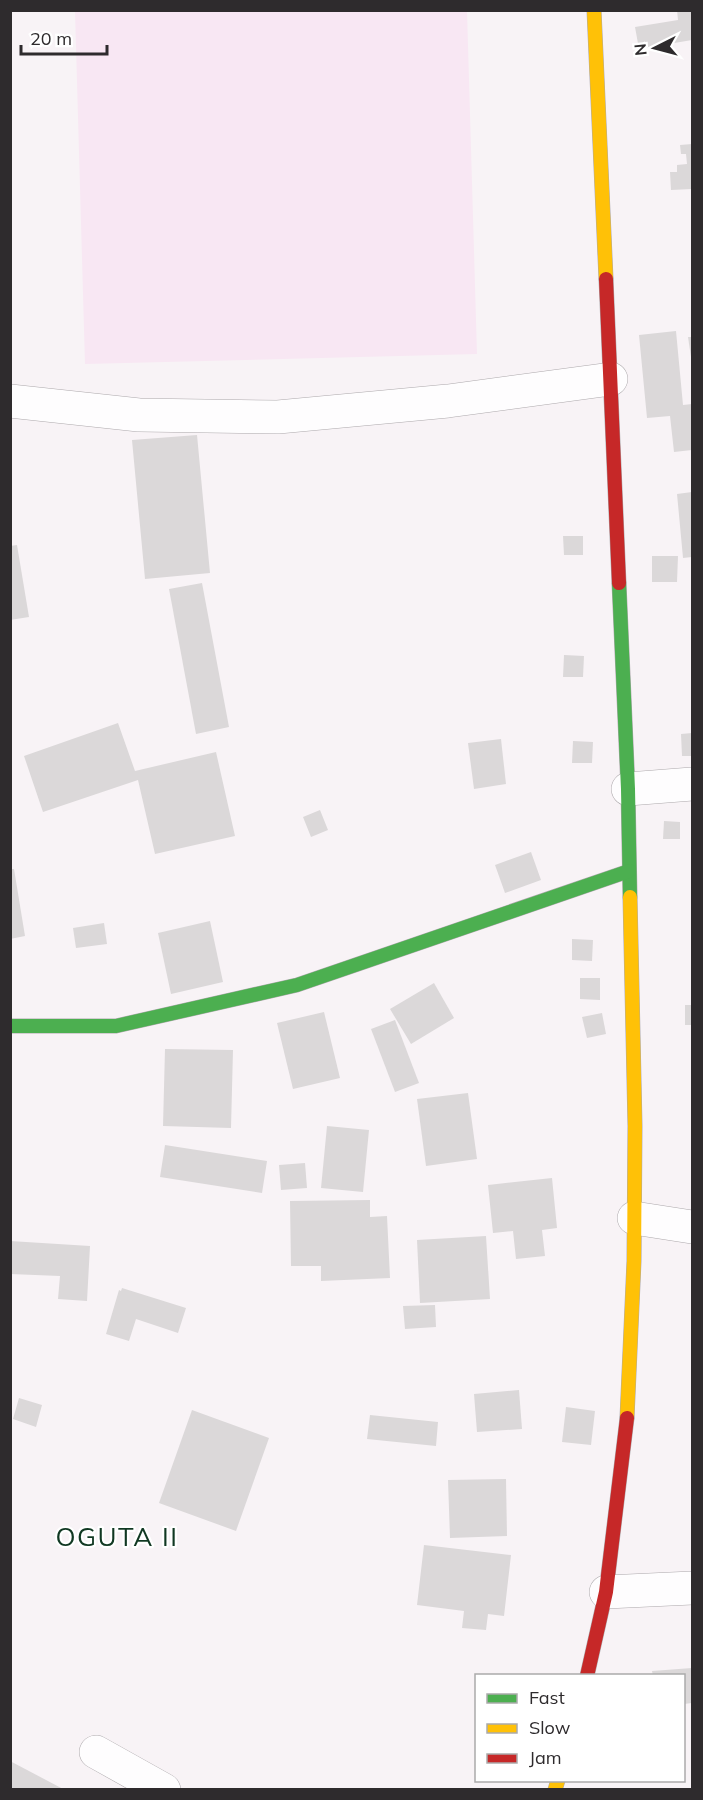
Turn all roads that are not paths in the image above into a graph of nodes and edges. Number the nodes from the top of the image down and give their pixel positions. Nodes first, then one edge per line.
1 (594, 10) edge
2 (611, 379) junction
3 (10, 401) edge
4 (693, 784) edge
5 (628, 789) junction
6 (629, 871) junction
7 (10, 1026) edge
8 (634, 1218) junction
9 (693, 1227) edge
10 (693, 1588) edge
11 (606, 1592) junction
12 (587, 1674) edge
13 (96, 1752) dead end
14 (164, 1790) edge

1 - 2 main road
2 - 3 street
2 - 5 main road
4 - 5 street
5 - 6 main road
6 - 7 main road
6 - 8 main road
8 - 9 street
8 - 11 main road
10 - 11 street
11 - 12 main road
13 - 14 street

